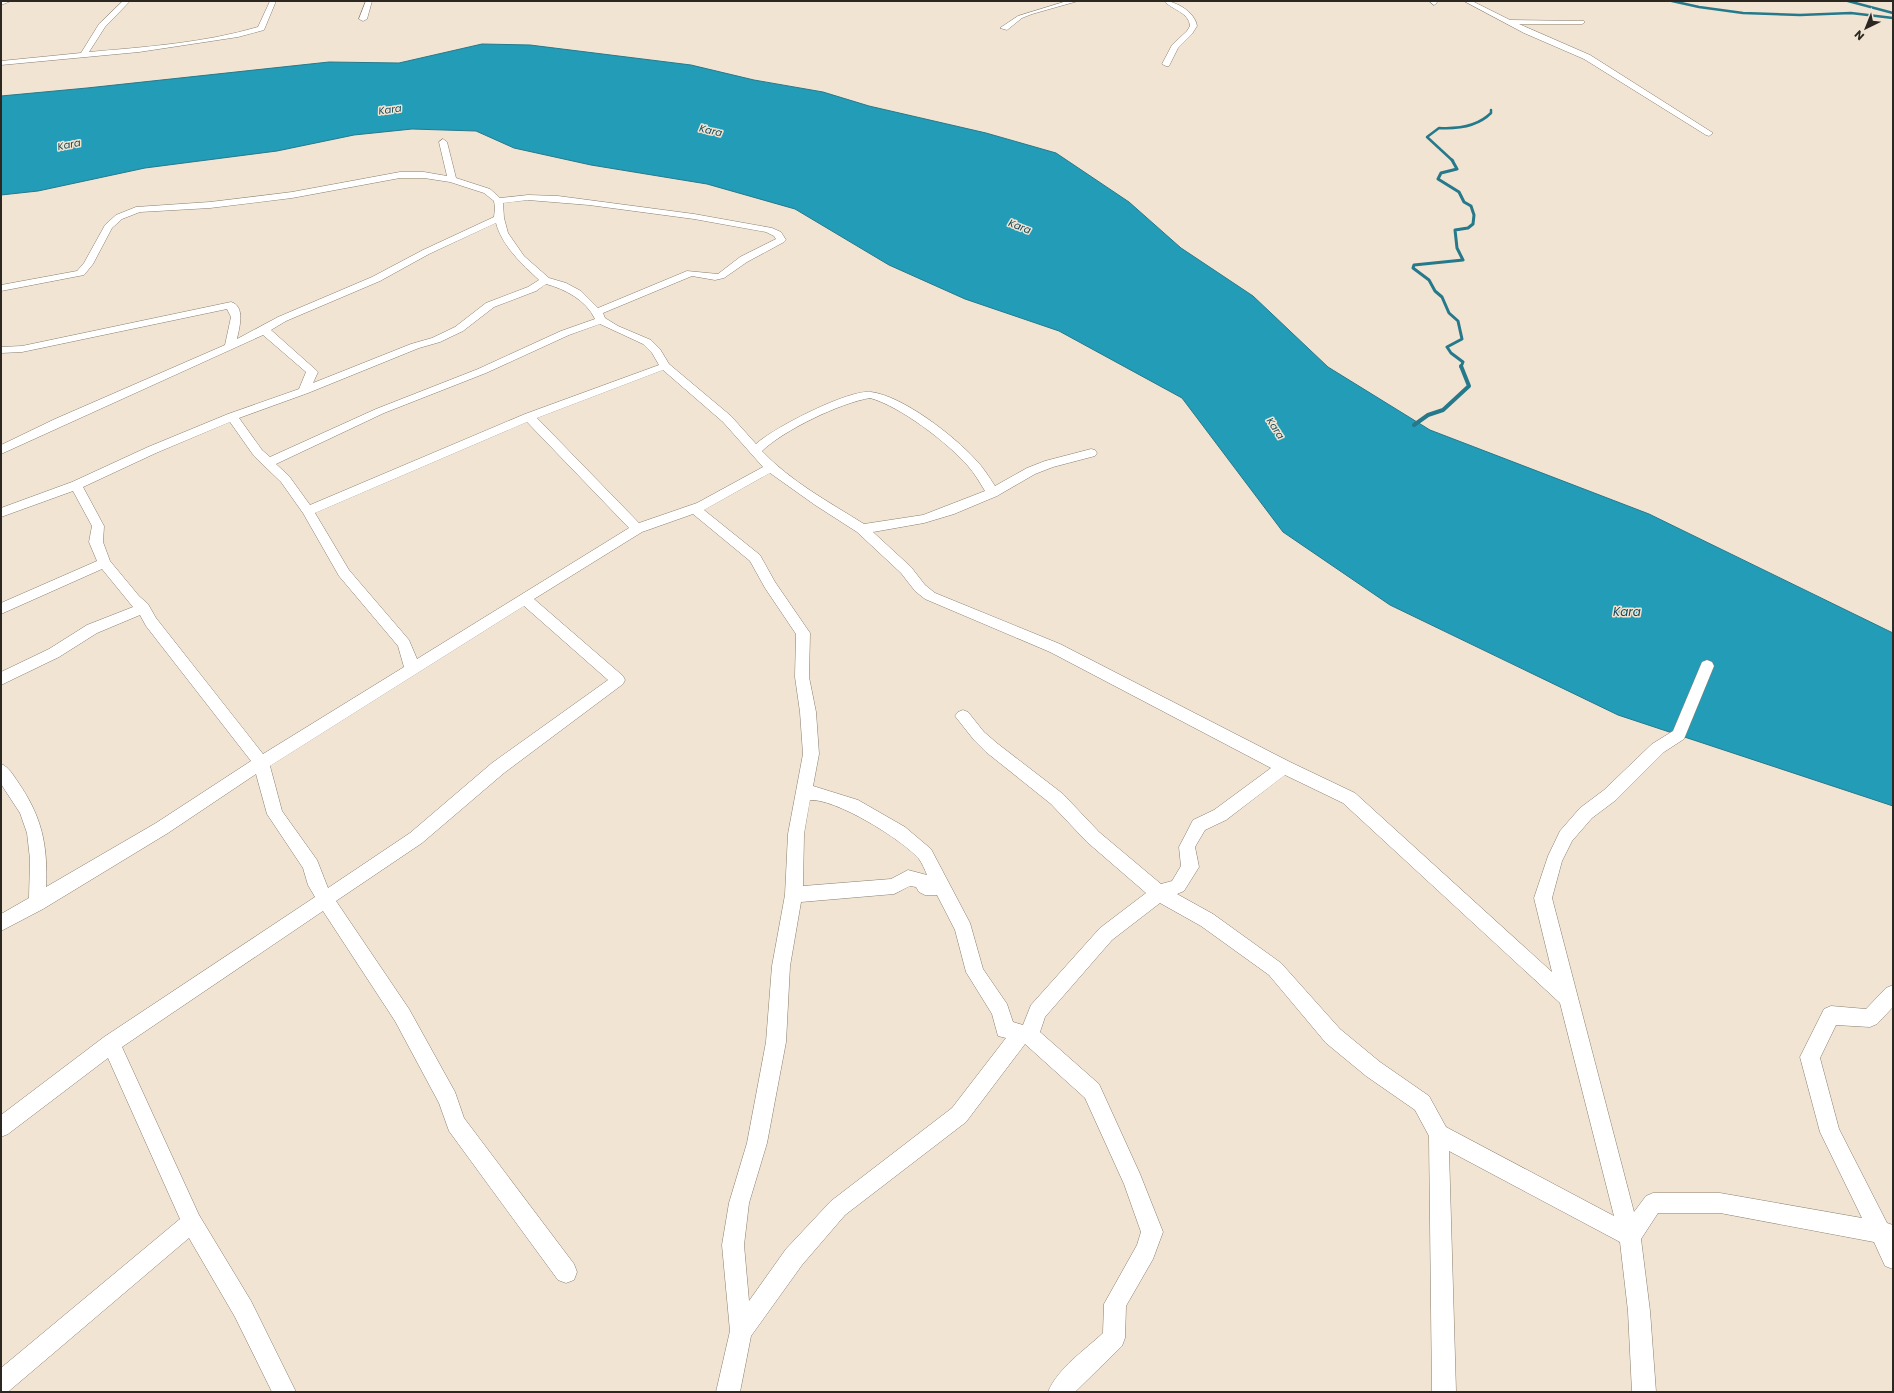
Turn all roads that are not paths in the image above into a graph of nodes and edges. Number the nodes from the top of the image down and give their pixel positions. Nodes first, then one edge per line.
1 (8, 1) edge
2 (127, 1) edge
3 (273, 1) edge
4 (369, 1) edge
5 (1075, 1) edge
6 (1167, 1) edge
7 (1467, 1) edge
8 (1, 3) edge
9 (363, 19) dead end
10 (1508, 22) junction
11 (1582, 22) dead end
12 (1004, 28) dead end
13 (84, 55) junction
14 (1, 63) edge
15 (1166, 64) dead end
16 (1709, 133) dead end
17 (442, 142) dead end
18 (452, 180) junction
19 (498, 201) junction
20 (499, 218) junction
21 (545, 280) junction
22 (1, 288) edge
23 (599, 316) junction
24 (264, 330) junction
25 (230, 345) junction
26 (1, 350) edge
27 (665, 366) junction
28 (304, 391) junction
29 (232, 417) junction
30 (529, 418) junction
31 (1, 450) edge
32 (756, 450) junction
33 (1090, 453) dead end
34 (268, 463) junction
35 (771, 468) junction
36 (76, 484) junction
37 (993, 493) junction
38 (695, 509) junction
39 (308, 511) junction
40 (1, 513) edge
41 (862, 529) junction
42 (637, 530) junction
43 (104, 563) junction
44 (526, 600) junction
45 (143, 608) junction
46 (1, 610) edge
47 (1707, 666) dead end
48 (412, 670) junction
49 (1, 679) edge
50 (963, 716) dead end
51 (261, 763) junction
52 (1284, 767) junction
53 (1, 771) edge
54 (804, 794) junction
55 (942, 887) junction
56 (1159, 893) junction
57 (794, 895) junction
58 (325, 899) junction
59 (37, 903) junction
60 (1, 923) edge
61 (1893, 994) edge
62 (1568, 998) junction
63 (1025, 1034) junction
64 (112, 1044) junction
65 (1, 1127) edge
66 (1439, 1134) junction
67 (192, 1222) junction
68 (1887, 1234) edge
69 (1630, 1236) junction
70 (1893, 1258) edge
71 (566, 1272) dead end
72 (741, 1331) junction
73 (1, 1383) edge
74 (284, 1392) edge
75 (728, 1392) edge
76 (1060, 1392) edge
77 (1444, 1392) edge
78 (1644, 1392) edge

1 - 8 street
2 - 13 street
3 - 13 street
4 - 9 street
5 - 12 street
6 - 15 street
7 - 10 street
10 - 11 street
10 - 16 street
13 - 14 street
17 - 18 street
18 - 19 street
18 - 22 street
19 - 20 street
19 - 23 street
20 - 21 street
20 - 24 street
21 - 23 street
21 - 28 street
23 - 27 street
23 - 34 street
24 - 25 street
24 - 28 street
25 - 26 street
25 - 31 street
27 - 30 street
27 - 32 street
28 - 29 street
29 - 34 street
29 - 36 street
30 - 39 street
30 - 42 street
32 - 35 street
32 - 37 street
33 - 37 street
34 - 39 street
35 - 38 street
35 - 41 street
36 - 40 street
36 - 43 street
37 - 41 street
38 - 42 street
38 - 54 street
39 - 48 street
41 - 52 street
42 - 44 street
43 - 45 street
43 - 46 street
44 - 48 street
44 - 58 street
45 - 49 street
45 - 51 street
47 - 62 street
48 - 51 street
50 - 56 street
51 - 58 street
51 - 59 street
52 - 56 street
52 - 62 street
53 - 59 street
54 - 55 street
54 - 57 street
55 - 57 street
55 - 63 street
56 - 63 street
56 - 66 street
57 - 72 street
58 - 64 street
58 - 71 street
59 - 60 street
61 - 68 street
62 - 69 street
63 - 72 street
63 - 76 street
64 - 65 street
64 - 67 street
66 - 69 street
66 - 77 street
67 - 73 street
67 - 74 street
68 - 69 street
68 - 70 street
69 - 78 street
72 - 75 street

